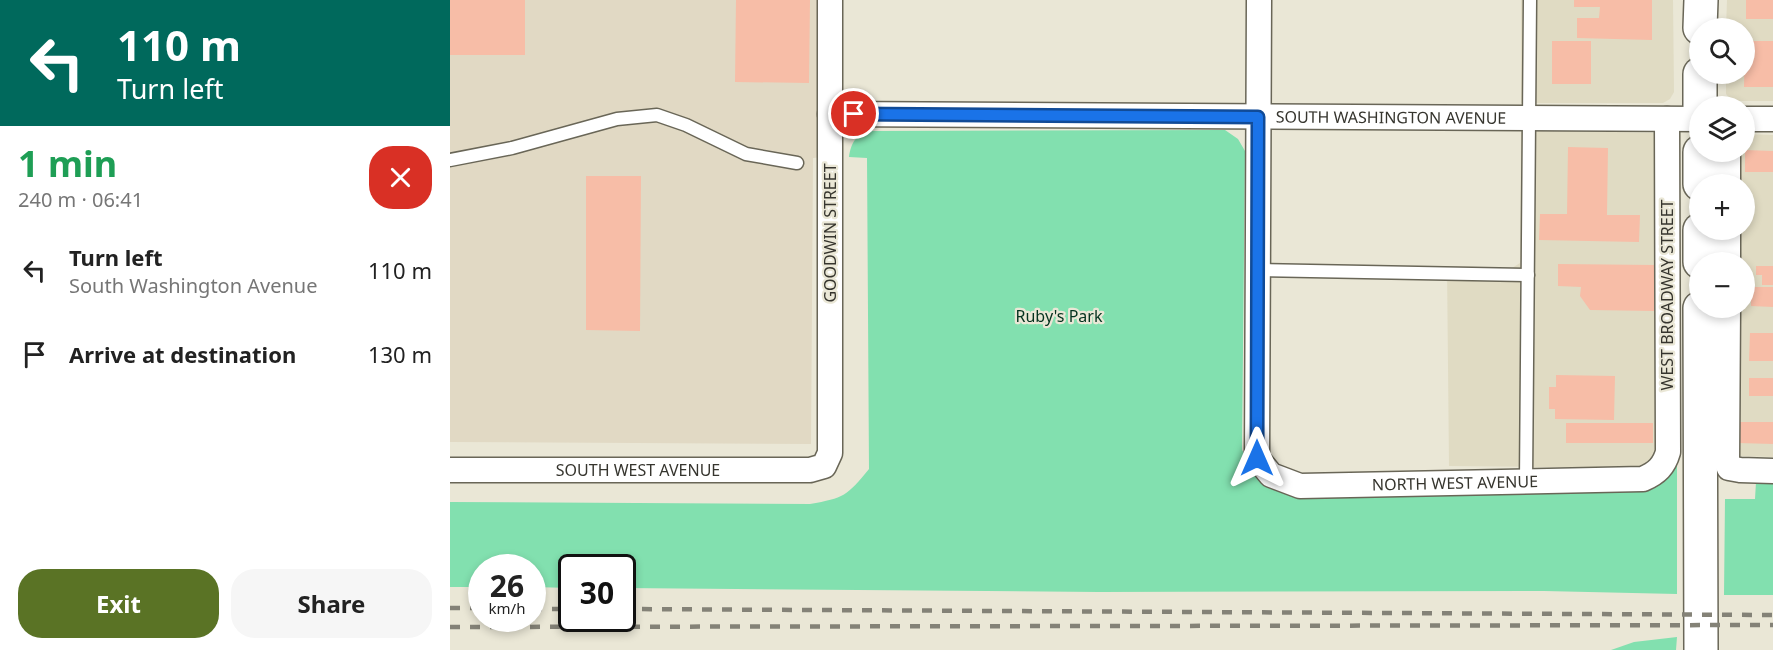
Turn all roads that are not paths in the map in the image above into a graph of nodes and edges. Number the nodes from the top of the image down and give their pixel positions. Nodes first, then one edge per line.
1 (831, 0) edge
2 (1259, 0) edge
3 (1530, 0) edge
4 (1701, 0) edge
5 (1700, 18) edge
6 (830, 114) junction
7 (1258, 117) junction
8 (1529, 118) junction
9 (1667, 119) junction
10 (1689, 119) edge
11 (1755, 119) edge
12 (1773, 119) edge
13 (450, 160) edge
14 (797, 163) dead end
15 (1258, 270) junction
16 (1528, 275) junction
17 (1701, 318) edge
18 (1728, 318) edge
19 (824, 466) joint
20 (1660, 469) joint
21 (1714, 469) junction
22 (450, 470) edge
23 (1773, 471) edge
24 (1526, 481) junction
25 (1701, 650) edge

1 - 6 street, GOODWIN STREET
2 - 7 street
3 - 8 lane
4 - 5 main road
6 - 7 street, SOUTH WASHINGTON AVENUE
6 - 19 street, GOODWIN STREET
7 - 8 street, SOUTH WASHINGTON AVENUE
7 - 15 street
8 - 9 street, SOUTH WASHINGTON AVENUE
8 - 16 lane
9 - 10 street, SOUTH WASHINGTON AVENUE
9 - 20 street, WEST BROADWAY STREET
11 - 12 street
13 - 14 lane
15 - 16 lane
15 - 24 street, NORTH WEST AVENUE
16 - 24 lane
17 - 21 main road, WEST BROADWAY STREET
18 - 21 street
19 - 22 street, SOUTH WEST AVENUE
20 - 24 street, NORTH WEST AVENUE
21 - 23 street
21 - 25 main road, WEST BROADWAY STREET

